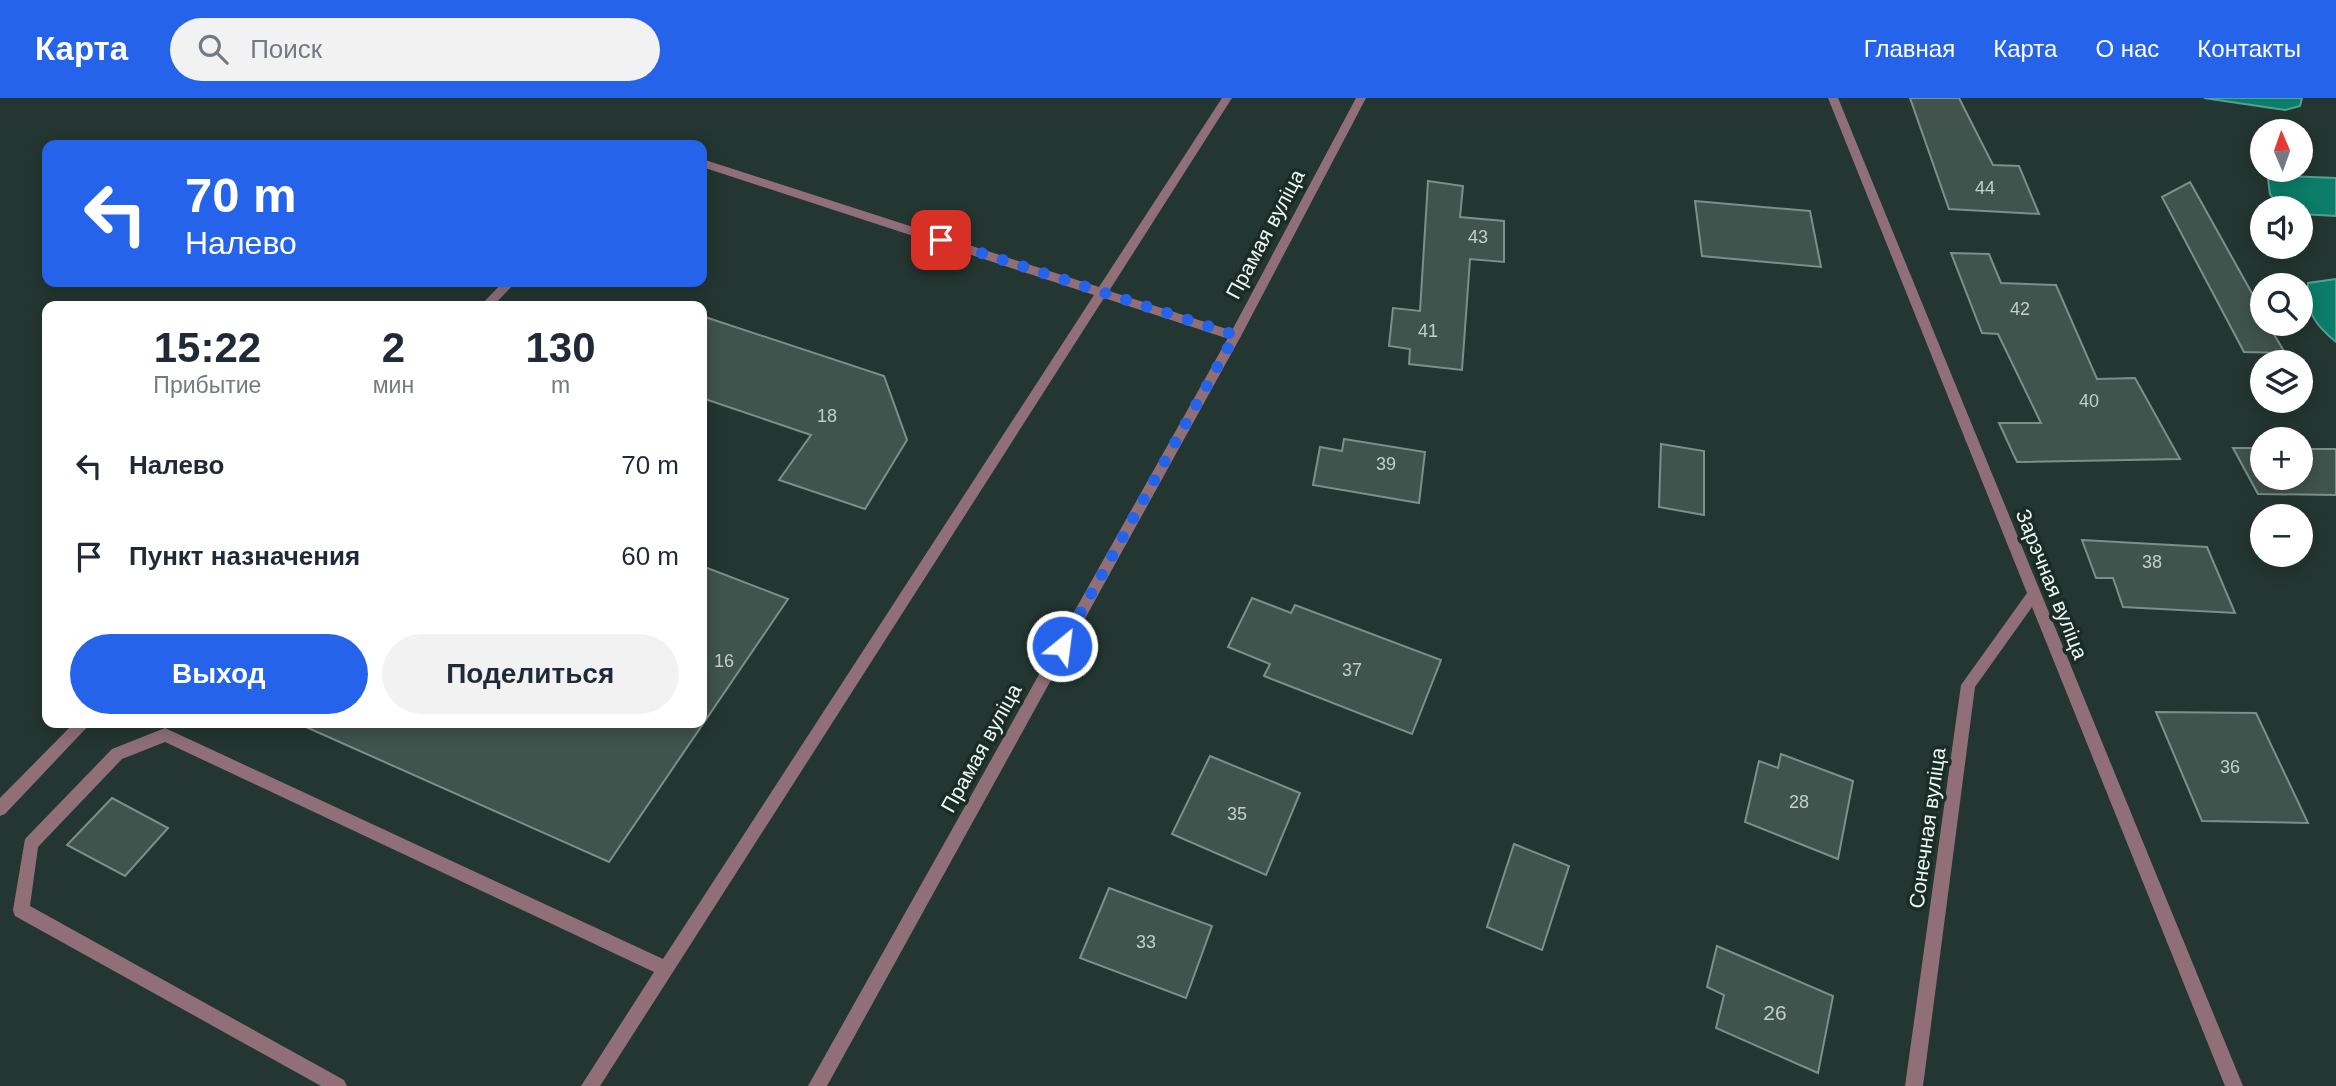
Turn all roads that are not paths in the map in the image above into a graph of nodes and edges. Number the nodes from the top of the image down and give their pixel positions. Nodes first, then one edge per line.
1 (1227, 98) edge
2 (1361, 98) edge
3 (1833, 98) edge
4 (707, 165) edge
5 (505, 287) edge
6 (1101, 292) junction
7 (491, 301) edge
8 (1235, 335) junction
9 (2033, 595) junction
10 (79, 728) edge
11 (0, 809) edge
12 (666, 969) junction
13 (338, 1086) edge
14 (590, 1086) edge
15 (817, 1086) edge
16 (1914, 1086) edge
17 (2234, 1086) edge

1 - 6 street
2 - 8 street, Прамая вуліца
3 - 9 street, Зарэчная вуліца
4 - 6 street
5 - 7 street
6 - 8 street
6 - 12 street
8 - 15 street, Прамая вуліца
9 - 16 street, Сонечная вуліца
9 - 17 street, Зарэчная вуліца
10 - 11 street
12 - 13 street
12 - 14 street

